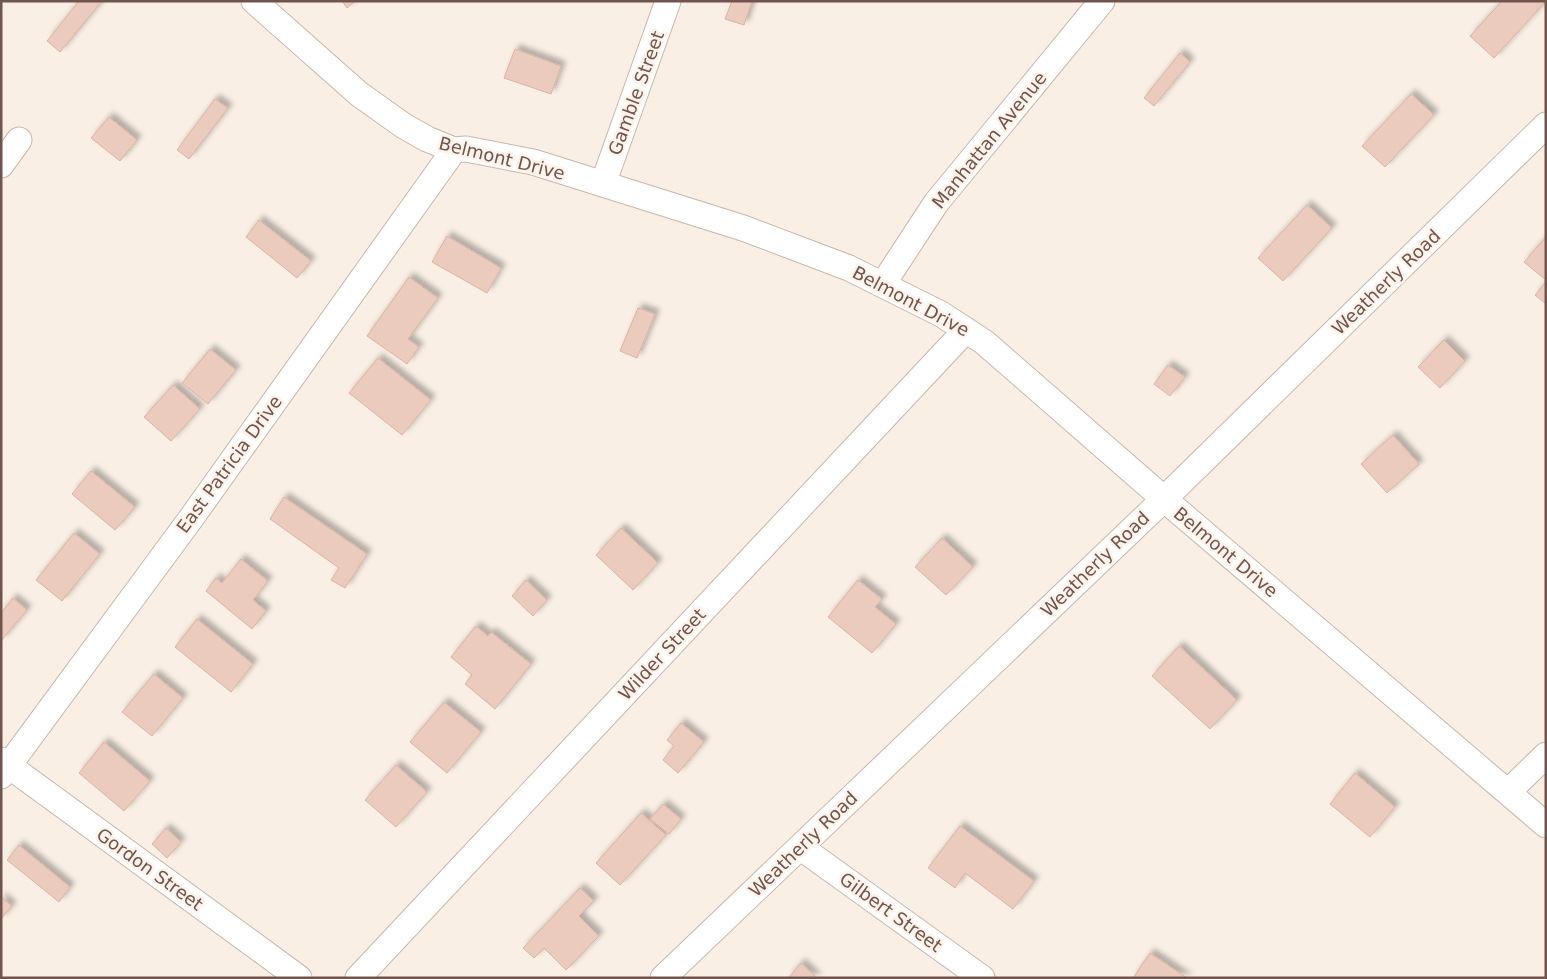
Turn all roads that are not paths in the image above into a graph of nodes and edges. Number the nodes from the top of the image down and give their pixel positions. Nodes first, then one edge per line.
1 (254, 1) edge
2 (668, 1) edge
3 (1102, 1) edge
4 (1546, 125) edge
5 (19, 140) dead end
6 (454, 150) junction
7 (1, 165) edge
8 (603, 184) junction
9 (883, 284) junction
10 (966, 330) junction
11 (1164, 499) junction
12 (1546, 755) edge
13 (4, 767) edge
14 (1508, 792) junction
15 (1546, 825) edge
16 (800, 847) junction
17 (299, 978) edge
18 (358, 978) edge
19 (663, 978) edge
20 (982, 978) edge

1 - 6 street, Belmont Drive
2 - 8 street, Gamble Street
3 - 9 street, Manhattan Avenue
4 - 11 street, Weatherly Road
5 - 7 street
6 - 8 street, Belmont Drive
6 - 13 street, East Patricia Drive
8 - 9 street, Belmont Drive
9 - 10 street, Belmont Drive
10 - 11 street, Belmont Drive
10 - 18 street, Wilder Street
11 - 14 street, Belmont Drive
11 - 16 street, Weatherly Road
12 - 14 street
13 - 17 street, Gordon Street
14 - 15 street, Belmont Drive
16 - 19 street, Weatherly Road
16 - 20 street, Gilbert Street

